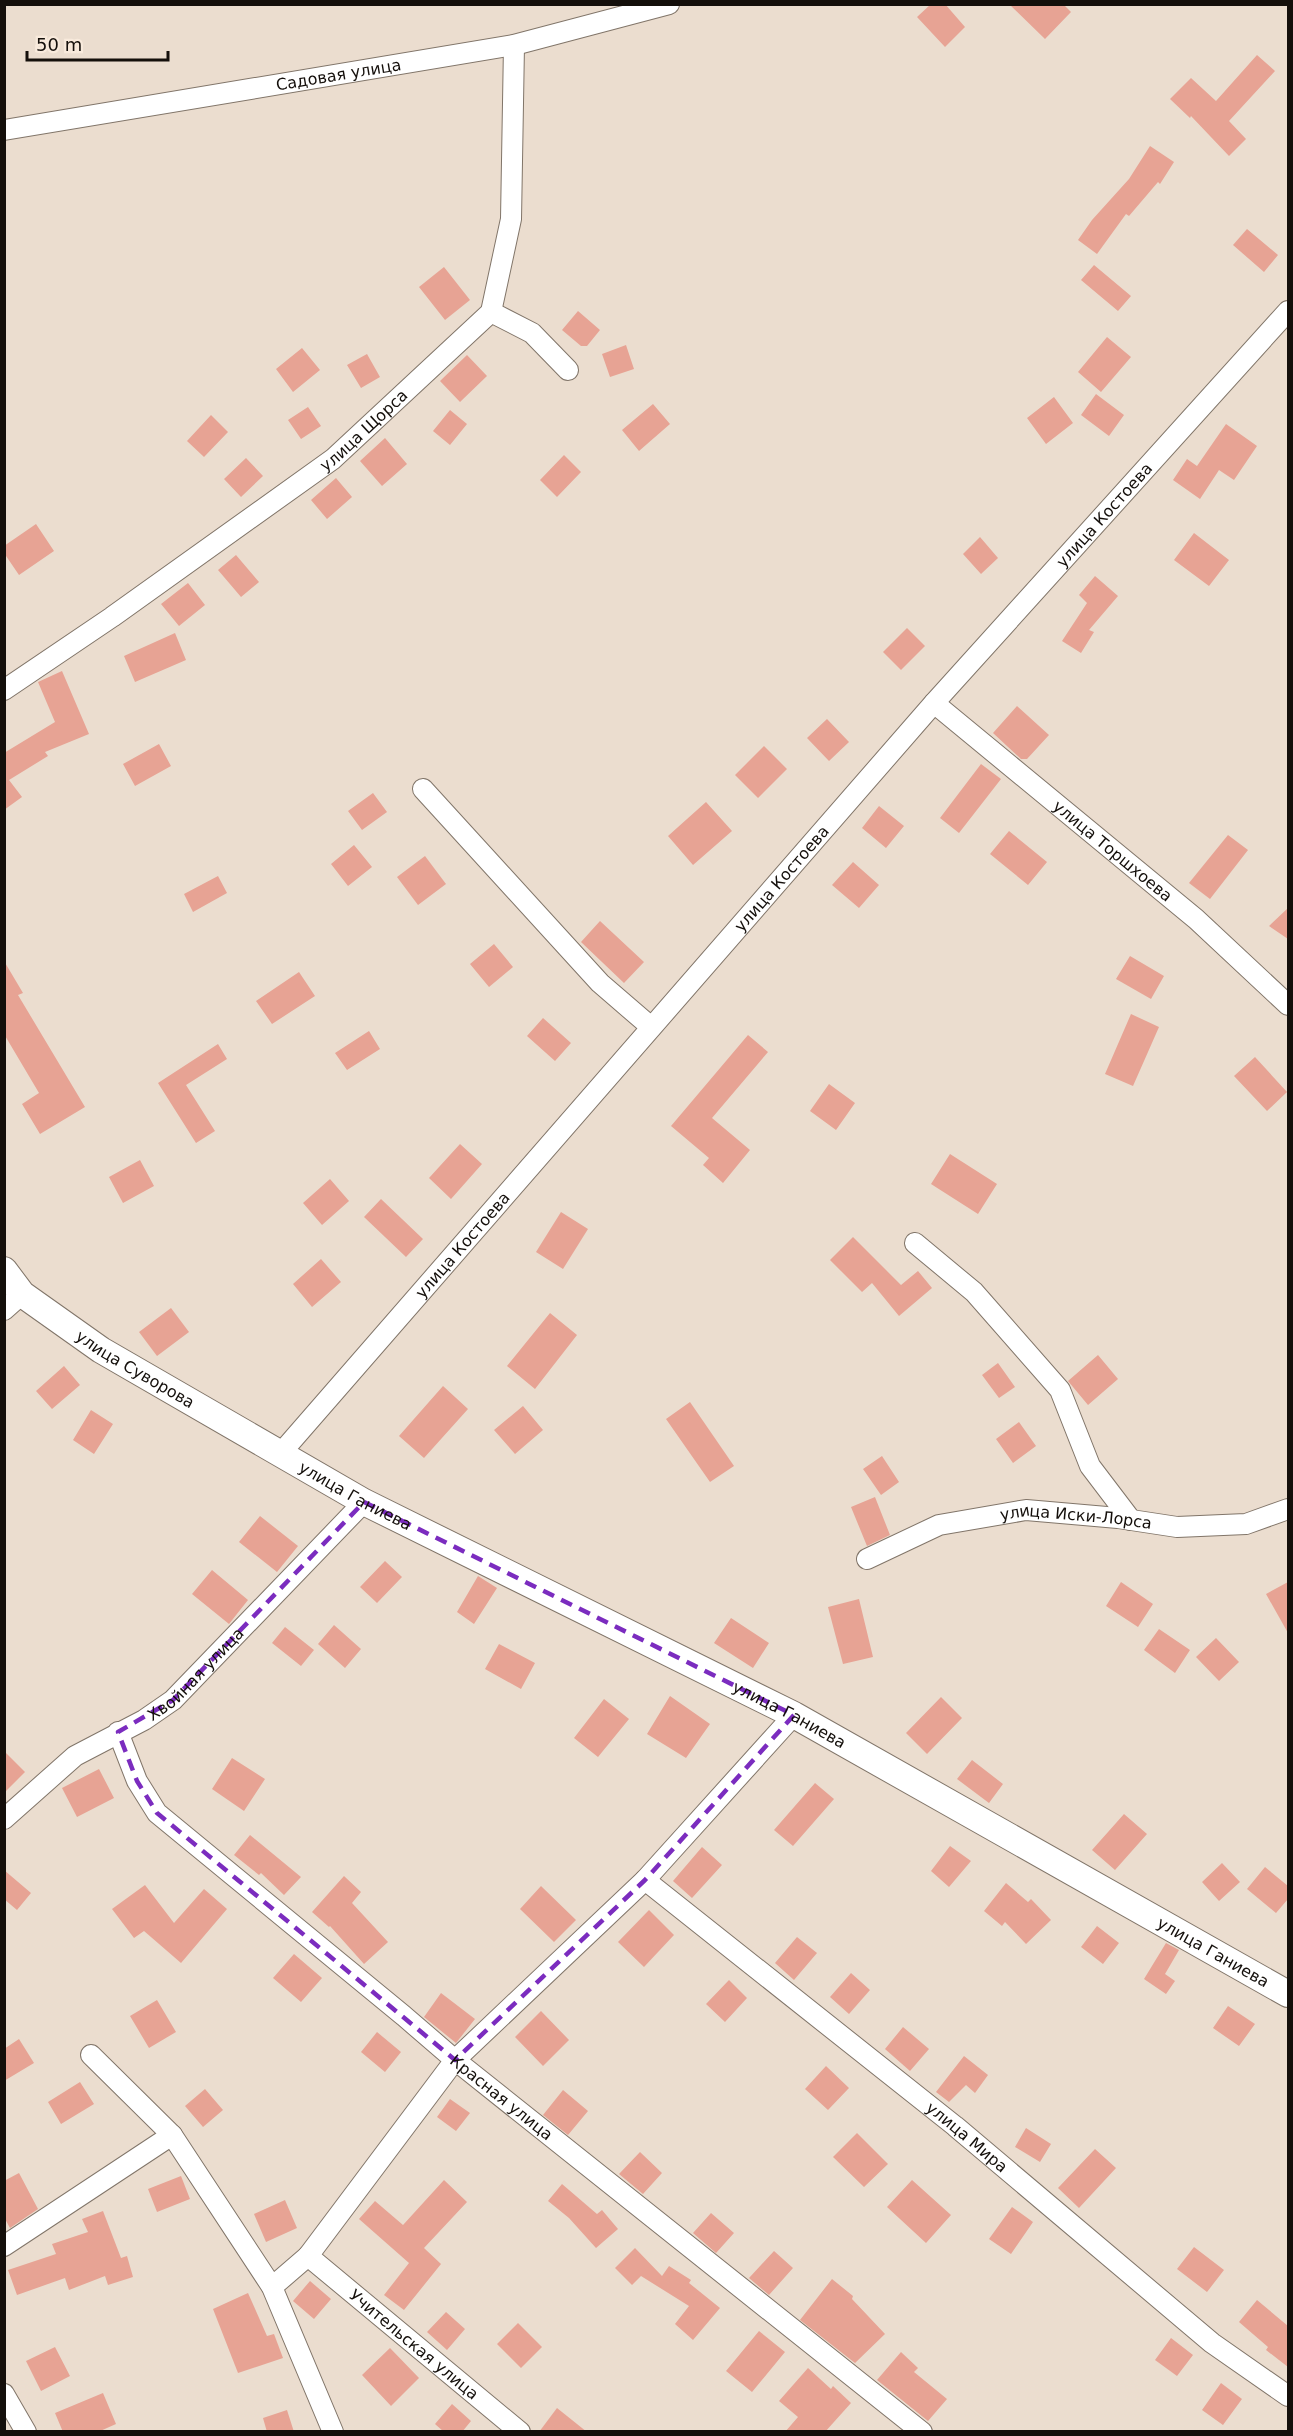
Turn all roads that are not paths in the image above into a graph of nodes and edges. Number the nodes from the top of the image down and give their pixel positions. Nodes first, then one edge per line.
1 (669, 4) edge
2 (514, 45) junction
3 (4, 130) edge
4 (1288, 311) edge
5 (491, 312) junction
6 (568, 370) dead end
7 (4, 690) edge
8 (934, 704) junction
9 (423, 789) dead end
10 (1288, 1005) edge
11 (651, 1027) junction
12 (915, 1243) dead end
13 (4, 1270) edge
14 (14, 1302) edge
15 (281, 1453) junction
16 (364, 1502) junction
17 (1288, 1509) edge
18 (1131, 1520) junction
19 (867, 1559) dead end
20 (794, 1715) junction
21 (118, 1732) junction
22 (4, 1819) edge
23 (645, 1880) junction
24 (1288, 1994) edge
25 (91, 2055) dead end
26 (455, 2060) junction
27 (172, 2134) junction
28 (4, 2246) edge
29 (308, 2256) junction
30 (272, 2287) junction
31 (4, 2394) edge
32 (1288, 2396) edge
33 (26, 2432) edge
34 (333, 2432) edge
35 (520, 2432) edge
36 (922, 2432) edge

1 - 2 street, Садовая улица
2 - 3 street, Садовая улица
2 - 5 street
4 - 8 street, улица Костоева
5 - 6 street
5 - 7 street, улица Щорса
8 - 10 street, улица Торшхоева
8 - 11 street, улица Костоева
9 - 11 street
11 - 15 street, улица Костоева
12 - 18 street
13 - 14 main road, улица Суворова
14 - 15 main road, улица Суворова
15 - 16 main road, улица Ганиева
16 - 20 main road, улица Ганиева
16 - 21 street, Хвойная улица
17 - 18 street, улица Иски-Лорса
18 - 19 street, улица Иски-Лорса
20 - 23 street
20 - 24 main road, улица Ганиева
21 - 22 street, Хвойная улица
21 - 26 street, Красная улица
23 - 26 street
23 - 32 street, улица Мира
25 - 27 street
26 - 29 street
26 - 36 street, Красная улица
27 - 28 street
27 - 30 street
29 - 30 street
29 - 35 street, Учительская улица
30 - 34 street
31 - 33 street

